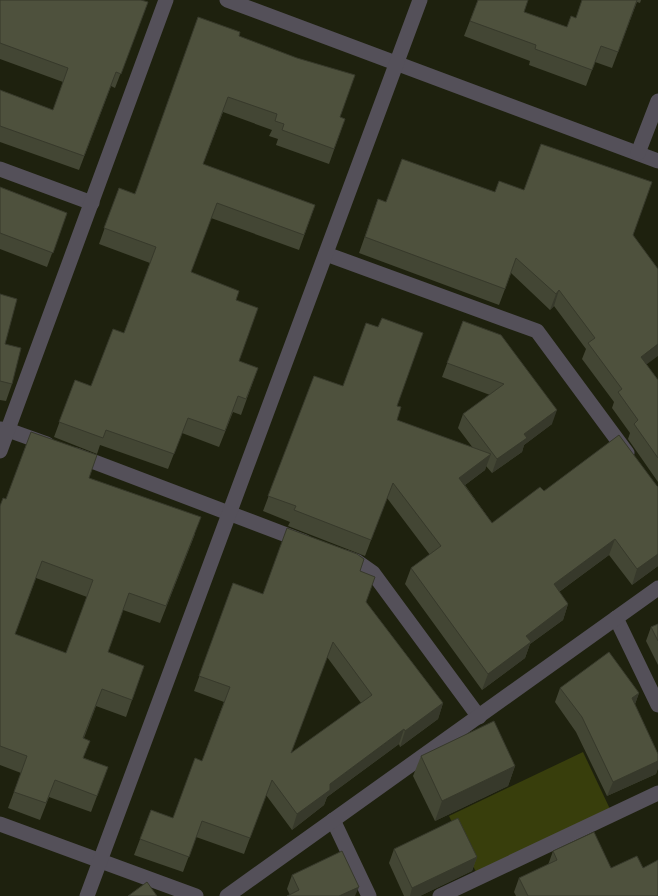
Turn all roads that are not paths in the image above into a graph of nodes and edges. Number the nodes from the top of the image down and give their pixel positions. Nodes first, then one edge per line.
1 (166, 0) edge
2 (227, 0) edge
3 (420, 0) edge
4 (397, 64) junction
5 (658, 101) edge
6 (638, 153) junction
7 (658, 161) edge
8 (0, 169) edge
9 (92, 203) junction
10 (326, 254) junction
11 (4, 429) edge
12 (0, 451) edge
13 (635, 464) edge
14 (230, 513) junction
15 (658, 588) edge
16 (616, 618) junction
17 (658, 705) edge
18 (479, 716) junction
19 (658, 793) edge
20 (333, 820) junction
21 (0, 824) edge
22 (100, 861) junction
23 (87, 896) edge
24 (196, 896) edge
25 (227, 896) edge
26 (369, 896) edge
27 (440, 896) edge

1 - 9 street
2 - 4 street
3 - 4 street
4 - 6 street
4 - 10 street
5 - 6 street
6 - 7 street
8 - 9 street
9 - 11 street
10 - 13 street
10 - 14 street
11 - 12 street
11 - 14 street
14 - 18 street
14 - 22 street
15 - 16 street
16 - 17 street
16 - 18 street
18 - 20 street
19 - 27 street
20 - 25 street
20 - 26 street
21 - 22 street
22 - 23 street
22 - 24 street

